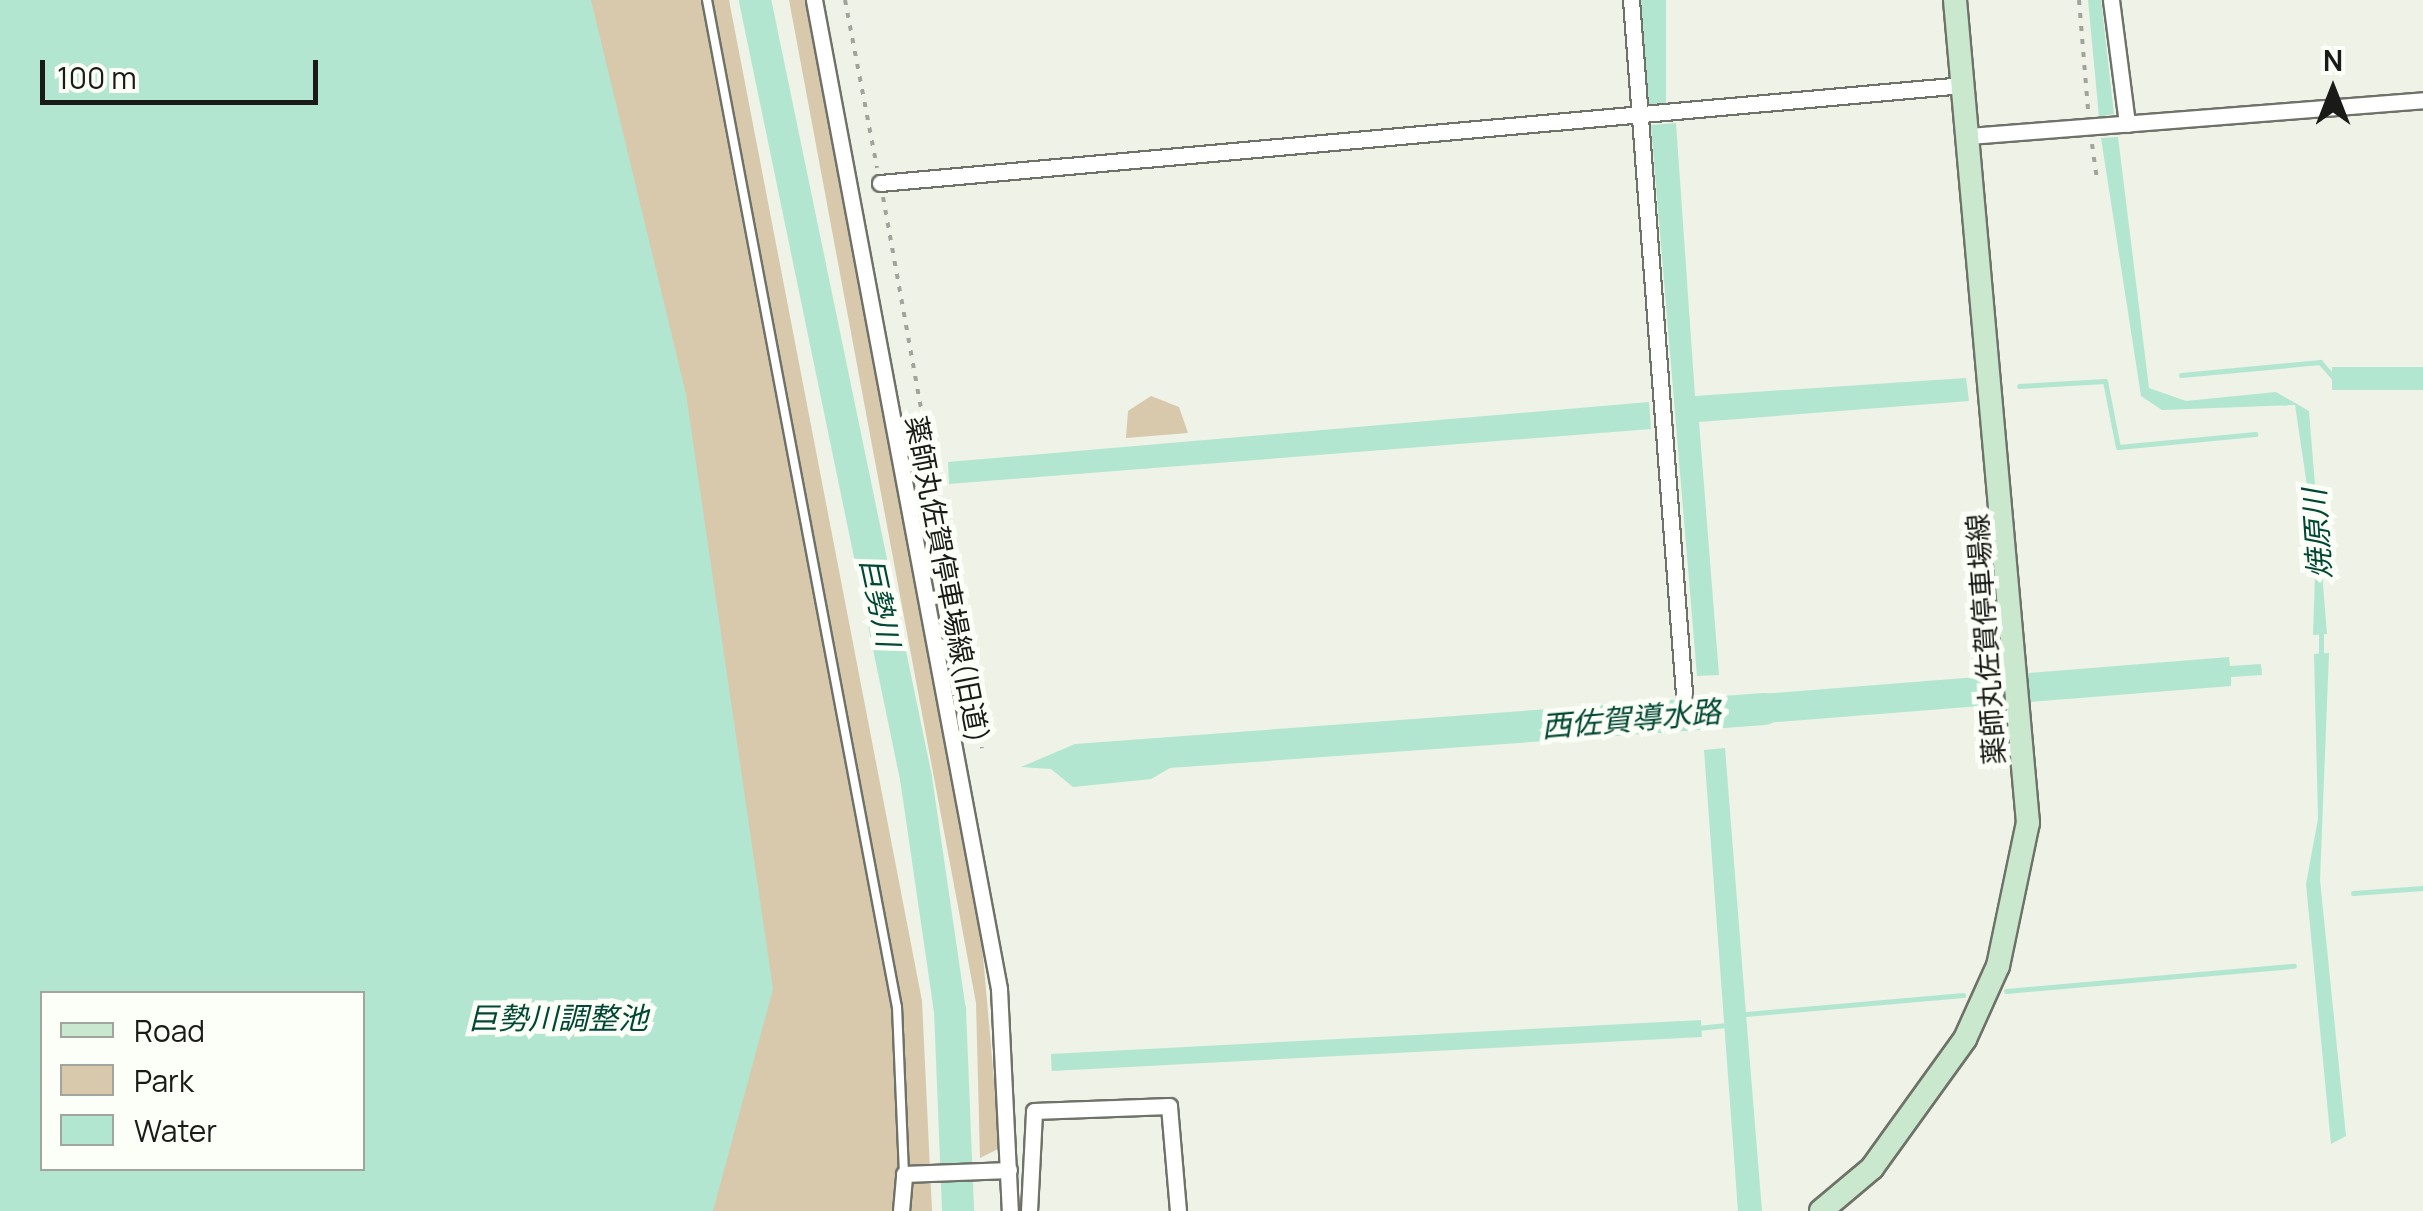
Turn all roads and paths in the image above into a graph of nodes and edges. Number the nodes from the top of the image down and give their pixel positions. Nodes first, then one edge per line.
1 (707, 0) edge
2 (814, 0) edge
3 (845, 0) edge
4 (1631, 0) edge
5 (1954, 0) edge
6 (2079, 0) edge
7 (2111, 0) edge
8 (1964, 85) junction
9 (2423, 100) edge
10 (1655, 115) junction
11 (2126, 124) junction
12 (2090, 126) junction
13 (1970, 136) junction
14 (2097, 179) dead end
15 (880, 183) junction
16 (1684, 694) dead end
17 (982, 748) dead end
18 (1010, 1170) junction
19 (904, 1174) junction
20 (901, 1211) edge
21 (1010, 1211) edge
22 (1029, 1211) edge
23 (1178, 1211) edge
24 (1821, 1211) edge

1 - 19 lane
2 - 18 street, 薬師丸佐賀停車場線(旧道)
3 - 15 path
4 - 10 street
5 - 8 main road, 薬師丸佐賀停車場線
6 - 12 path
7 - 11 street
8 - 10 street
8 - 13 main road, 薬師丸佐賀停車場線
9 - 11 street
10 - 15 street
10 - 16 street
11 - 12 street
12 - 13 street
12 - 14 path
13 - 24 main road, 薬師丸佐賀停車場線
15 - 17 path
18 - 19 street
18 - 21 street, 薬師丸佐賀停車場線(旧道)
19 - 20 street
22 - 23 street

